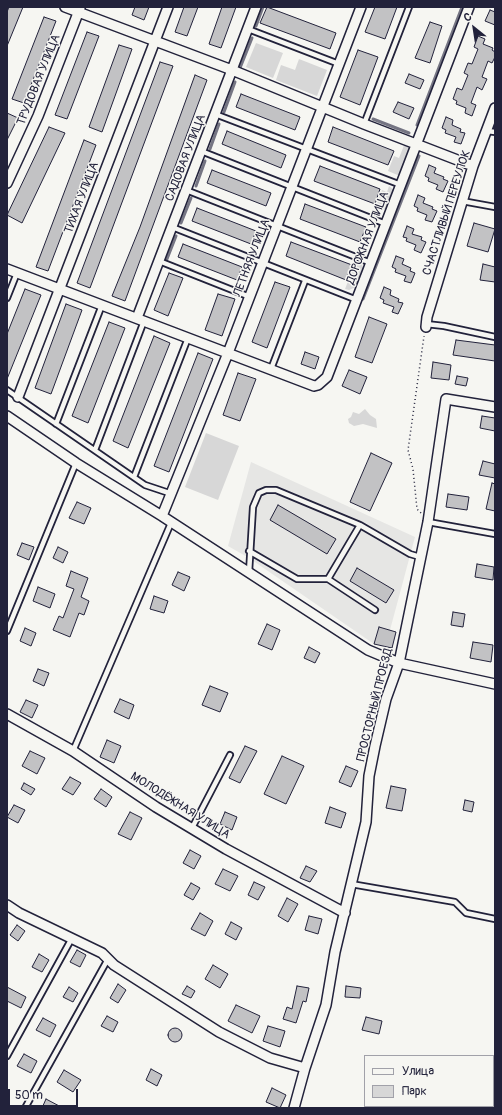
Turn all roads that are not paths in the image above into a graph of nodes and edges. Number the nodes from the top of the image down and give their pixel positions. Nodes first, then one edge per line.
1 (65, 7) edge
2 (168, 7) edge
3 (256, 7) edge
4 (360, 7) edge
5 (409, 7) edge
6 (469, 7) edge
7 (80, 10) edge
8 (248, 29) junction
9 (155, 41) junction
10 (339, 64) junction
11 (232, 70) junction
12 (322, 108) junction
13 (495, 108) edge
14 (215, 114) junction
15 (364, 124) junction
16 (491, 132) edge
17 (416, 145) junction
18 (306, 149) junction
19 (201, 151) junction
20 (473, 166) junction
21 (7, 184) edge
22 (401, 185) junction
23 (292, 188) junction
24 (186, 190) junction
25 (462, 201) junction
26 (495, 207) edge
27 (386, 224) junction
28 (277, 226) junction
29 (172, 227) junction
30 (159, 261) junction
31 (263, 263) junction
32 (371, 264) junction
33 (7, 269) edge
34 (17, 273) junction
35 (305, 280) junction
36 (60, 289) junction
37 (250, 297) junction
38 (7, 298) edge
39 (357, 300) junction
40 (102, 305) junction
41 (141, 320) junction
42 (426, 325) joint
43 (495, 337) edge
44 (188, 338) junction
45 (228, 353) junction
46 (271, 369) junction
47 (7, 390) edge
48 (18, 397) junction
49 (495, 407) edge
50 (7, 416) edge
51 (56, 424) junction
52 (95, 450) junction
53 (76, 463) junction
54 (134, 477) junction
55 (172, 494) junction
56 (162, 516) junction
57 (428, 522) junction
58 (171, 523) junction
59 (360, 525) junction
60 (495, 534) edge
61 (249, 551) junction
62 (420, 557) junction
63 (249, 573) junction
64 (328, 579) junction
65 (375, 610) dead end
66 (7, 631) edge
67 (399, 663) junction
68 (495, 684) edge
69 (7, 714) edge
70 (73, 751) junction
71 (230, 755) dead end
72 (192, 828) junction
73 (351, 884) junction
74 (7, 905) edge
75 (345, 913) junction
76 (495, 919) edge
77 (72, 938) junction
78 (108, 959) junction
79 (7, 1056) edge
80 (305, 1068) junction
81 (25, 1108) edge
82 (294, 1108) edge

1 - 7 street
2 - 9 street, ТИХАЯ УЛИЦА
3 - 8 street, САДОВАЯ УЛИЦА
4 - 10 street, ЛЕТНЯЯ УЛИЦА
5 - 15 lane
6 - 17 street, ДОРОЖНАЯ УЛИЦА
7 - 9 street
7 - 21 street, ТРУДОВАЯ УЛИЦА
8 - 10 lane
8 - 11 street, САДОВАЯ УЛИЦА
9 - 11 street
9 - 36 street, ТИХАЯ УЛИЦА
10 - 12 street, ЛЕТНЯЯ УЛИЦА
11 - 12 street
11 - 14 street, САДОВАЯ УЛИЦА
12 - 15 street
12 - 18 street, ЛЕТНЯЯ УЛИЦА
13 - 16 street, СЧАСТЛИВЫЙ ПЕРЕУЛОК
14 - 18 lane
14 - 19 street, САДОВАЯ УЛИЦА
15 - 17 street
16 - 20 street, СЧАСТЛИВЫЙ ПЕРЕУЛОК
17 - 20 street
17 - 22 street, ДОРОЖНАЯ УЛИЦА
18 - 22 lane
18 - 23 street, ЛЕТНЯЯ УЛИЦА
19 - 23 lane
19 - 24 street, САДОВАЯ УЛИЦА
20 - 25 street, СЧАСТЛИВЫЙ ПЕРЕУЛОК
22 - 27 street, ДОРОЖНАЯ УЛИЦА
23 - 27 lane
23 - 28 street, ЛЕТНЯЯ УЛИЦА
24 - 28 lane
24 - 29 street, САДОВАЯ УЛИЦА
25 - 26 lane
25 - 42 street, СЧАСТЛИВЫЙ ПЕРЕУЛОК
27 - 32 street, ДОРОЖНАЯ УЛИЦА
28 - 31 street, ЛЕТНЯЯ УЛИЦА
28 - 32 lane
29 - 30 street, САДОВАЯ УЛИЦА
29 - 31 lane
30 - 37 lane
30 - 41 street, САДОВАЯ УЛИЦА
31 - 35 lane
31 - 37 street, ЛЕТНЯЯ УЛИЦА
32 - 39 street, ДОРОЖНАЯ УЛИЦА
33 - 34 street, ДОРОЖНАЯ УЛИЦА
34 - 36 street, ДОРОЖНАЯ УЛИЦА
34 - 38 lane
35 - 39 lane
35 - 46 lane
36 - 40 street, ДОРОЖНАЯ УЛИЦА
36 - 48 street, ТИХАЯ УЛИЦА
37 - 45 street, ЛЕТНЯЯ УЛИЦА
39 - 46 street, ДОРОЖНАЯ УЛИЦА
40 - 41 street, ДОРОЖНАЯ УЛИЦА
40 - 51 lane
41 - 44 street, ДОРОЖНАЯ УЛИЦА
41 - 52 lane
42 - 43 lane
44 - 45 street, ДОРОЖНАЯ УЛИЦА
44 - 54 lane
45 - 46 street, ДОРОЖНАЯ УЛИЦА
45 - 55 street, ЛЕТНЯЯ УЛИЦА
47 - 48 lane
48 - 51 lane
49 - 57 street, ПРОСТОРНЫЙ ПРОЕЗД
50 - 53 street
51 - 52 lane
52 - 54 lane
53 - 56 street
53 - 66 lane
54 - 55 lane
55 - 56 street, ЛЕТНЯЯ УЛИЦА
56 - 58 street
57 - 60 lane
57 - 62 street, ПРОСТОРНЫЙ ПРОЕЗД
58 - 63 street
58 - 70 lane
59 - 61 lane
59 - 62 lane
59 - 64 lane
61 - 63 lane
61 - 64 lane
62 - 67 street, ПРОСТОРНЫЙ ПРОЕЗД
63 - 67 street
64 - 65 lane
67 - 68 street
67 - 73 street, ПРОСТОРНЫЙ ПРОЕЗД
69 - 70 street, МОЛОДЁЖНАЯ УЛИЦА
70 - 72 street, МОЛОДЁЖНАЯ УЛИЦА
71 - 72 lane
72 - 75 street, МОЛОДЁЖНАЯ УЛИЦА
73 - 75 street, ПРОСТОРНЫЙ ПРОЕЗД
73 - 76 lane
74 - 77 street
75 - 80 street, ПРОСТОРНЫЙ ПРОЕЗД
77 - 78 street
77 - 79 lane
78 - 80 street
78 - 81 lane
80 - 82 street, ПРОСТОРНЫЙ ПРОЕЗД

